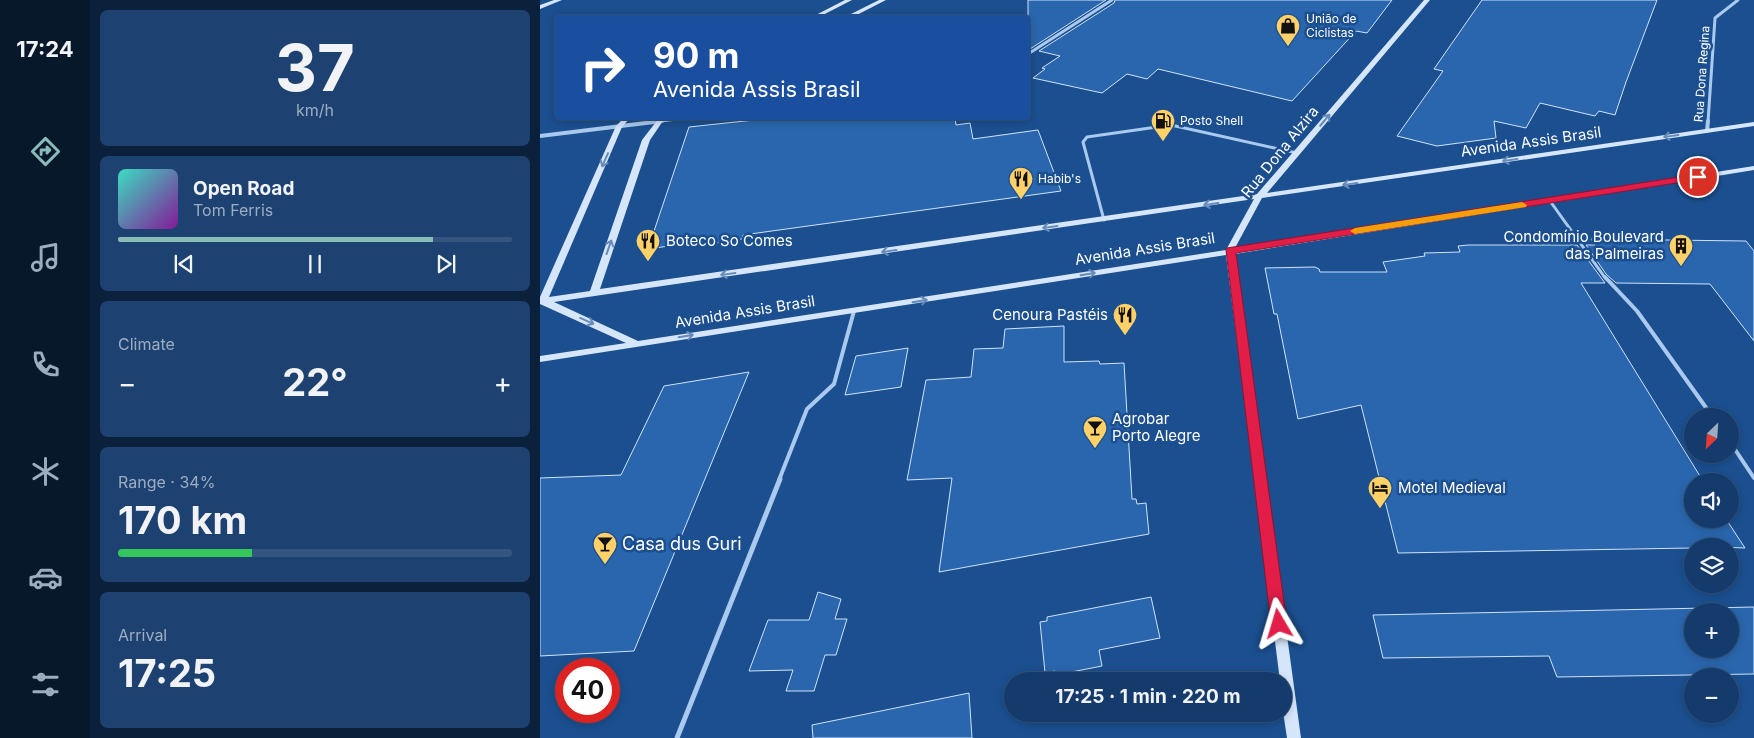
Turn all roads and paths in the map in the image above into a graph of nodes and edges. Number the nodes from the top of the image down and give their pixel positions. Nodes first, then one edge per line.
1 (559, 0) edge
2 (850, 0) edge
3 (883, 0) edge
4 (1112, 0) edge
5 (1427, 0) edge
6 (1738, 0) edge
7 (540, 7) edge
8 (818, 15) edge
9 (851, 15) edge
10 (1030, 53) edge
11 (625, 120) edge
12 (654, 120) edge
13 (659, 120) edge
14 (1754, 124) edge
15 (619, 126) junction
16 (1707, 131) junction
17 (540, 136) edge
18 (1297, 153) junction
19 (1754, 168) edge
20 (1259, 197) junction
21 (1550, 201) junction
22 (1104, 220) junction
23 (1230, 250) junction
24 (594, 293) junction
25 (542, 301) edge
26 (854, 311) junction
27 (637, 344) junction
28 (540, 359) edge
29 (1707, 408) edge
30 (1739, 456) edge
31 (1754, 478) edge
32 (677, 738) edge
33 (1294, 738) edge

1 - 7 main road
2 - 8 main road
3 - 9 main road
4 - 10 street
18 -> 5 main road, Rua Dona Alzira
6 - 16 street, Rua Dona Regina
11 - 15 main road
12 - 15 street
24 -> 13 main road
14 - 16 main road, Avenida Assis Brasil
15 - 17 street
15 -> 25 main road
16 -> 20 main road, Avenida Assis Brasil
18 - 20 main road, Rua Dona Alzira
18 - 22 lane
19 - 21 main road, Avenida Assis Brasil
20 -> 22 main road, Avenida Assis Brasil
20 - 23 main road, Rua Dona Alzira
21 - 23 main road, Avenida Assis Brasil
21 - 29 lane
22 -> 24 main road, Avenida Assis Brasil
26 -> 23 main road, Avenida Assis Brasil
23 - 33 main road
24 - 25 main road, Avenida Assis Brasil
25 -> 27 main road
27 -> 26 main road, Avenida Assis Brasil
26 - 32 lane
27 - 28 main road, Avenida Assis Brasil
30 - 31 lane

